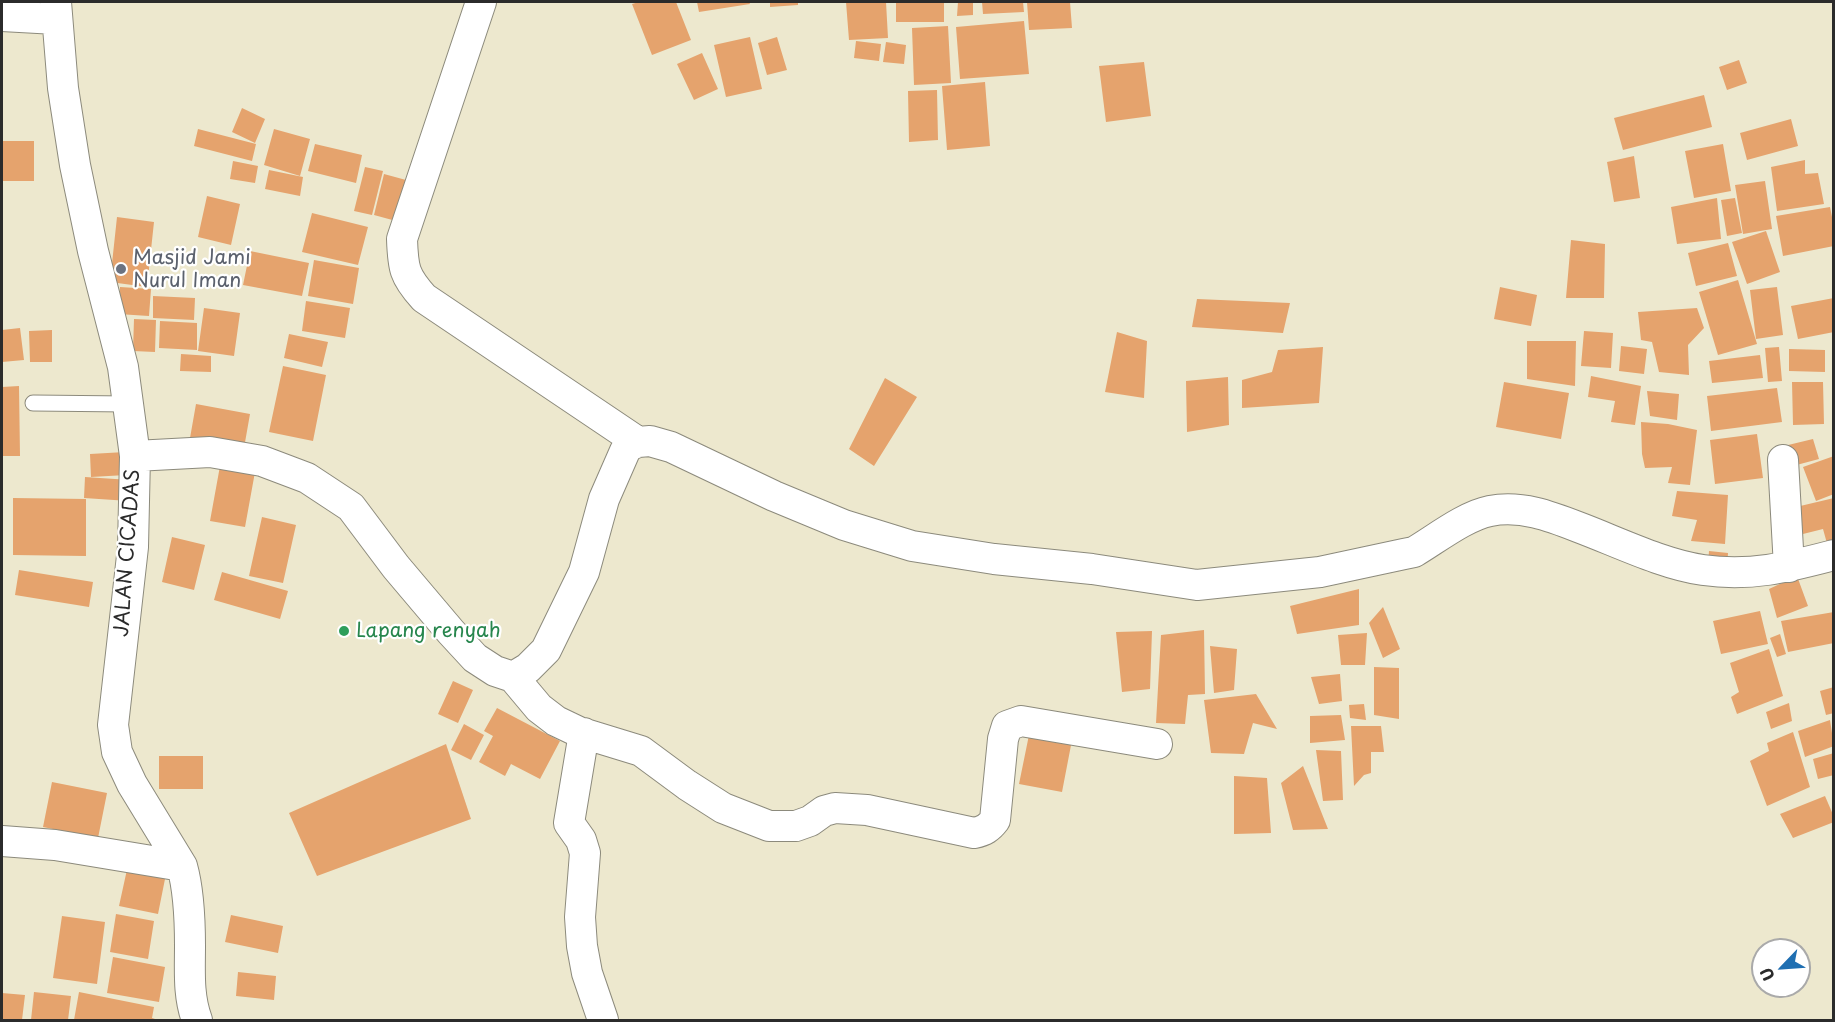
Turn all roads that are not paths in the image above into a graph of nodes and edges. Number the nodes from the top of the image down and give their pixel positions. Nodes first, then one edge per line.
1 (481, 2) edge
2 (56, 10) edge
3 (2, 16) edge
4 (33, 403) dead end
5 (128, 404) junction
6 (638, 442) junction
7 (135, 456) junction
8 (1783, 460) dead end
9 (1833, 555) edge
10 (1789, 567) junction
11 (513, 676) junction
12 (584, 733) junction
13 (1157, 744) dead end
14 (2, 841) edge
15 (182, 866) junction
16 (197, 1020) edge
17 (603, 1020) edge

1 - 6 street
2 - 3 street
2 - 5 street, JALAN CICADAS
4 - 5 lane
5 - 7 street, JALAN CICADAS
6 - 10 street
6 - 11 street
7 - 11 street
7 - 15 street, JALAN CICADAS
8 - 10 street
9 - 10 street
11 - 12 street
12 - 13 street
12 - 17 street
14 - 15 street
15 - 16 street, JALAN CICADAS

